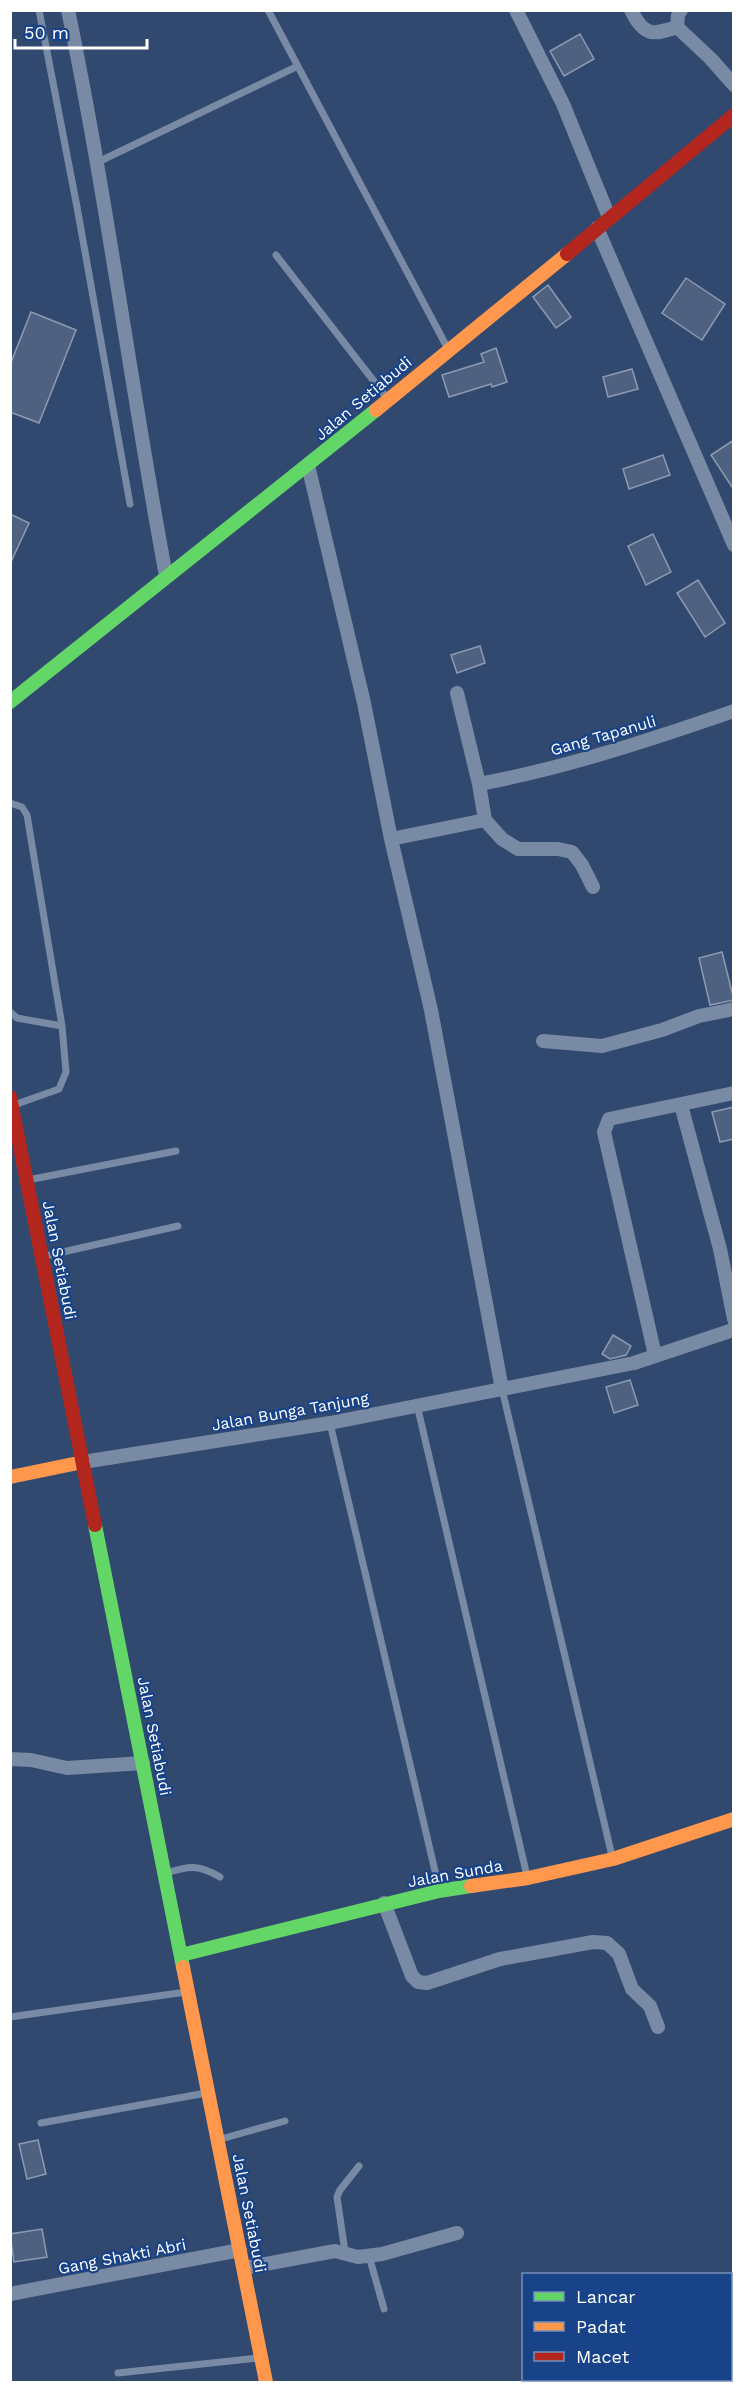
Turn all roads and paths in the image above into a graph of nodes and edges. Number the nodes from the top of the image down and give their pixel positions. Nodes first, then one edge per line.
1 (39, 10) edge
2 (68, 10) edge
3 (268, 10) edge
4 (516, 10) edge
5 (631, 10) edge
6 (681, 10) edge
7 (677, 27) junction
8 (298, 66) junction
9 (734, 85) edge
10 (734, 115) edge
11 (98, 162) junction
12 (609, 217) junction
13 (597, 228) junction
14 (276, 255) dead end
15 (448, 350) junction
16 (387, 398) junction
17 (308, 465) junction
18 (130, 504) dead end
19 (732, 540) edge
20 (166, 576) junction
21 (457, 693) dead end
22 (10, 702) edge
23 (734, 711) edge
24 (479, 784) junction
25 (10, 803) edge
26 (485, 820) junction
27 (391, 839) junction
28 (593, 887) dead end
29 (734, 1009) edge
30 (10, 1012) edge
31 (62, 1026) junction
32 (543, 1041) dead end
33 (734, 1094) edge
34 (11, 1103) edge
35 (681, 1105) junction
36 (176, 1151) dead end
37 (27, 1180) junction
38 (178, 1226) dead end
39 (727, 1247) edge
40 (42, 1256) junction
41 (734, 1319) edge
42 (734, 1328) edge
43 (655, 1355) junction
44 (502, 1389) junction
45 (417, 1406) junction
46 (330, 1423) junction
47 (83, 1462) junction
48 (10, 1477) edge
49 (10, 1758) edge
50 (143, 1763) junction
51 (734, 1819) edge
52 (613, 1859) junction
53 (165, 1873) junction
54 (220, 1876) dead end
55 (528, 1878) junction
56 (440, 1891) junction
57 (384, 1903) junction
58 (181, 1955) junction
59 (188, 1991) junction
60 (10, 2017) edge
61 (658, 2027) dead end
62 (209, 2092) junction
63 (285, 2121) dead end
64 (41, 2123) dead end
65 (218, 2139) junction
66 (359, 2166) dead end
67 (457, 2233) dead end
68 (240, 2250) junction
69 (345, 2252) junction
70 (369, 2256) junction
71 (244, 2268) junction
72 (10, 2294) edge
73 (384, 2309) dead end
74 (261, 2357) junction
75 (118, 2373) dead end
76 (266, 2382) edge

1 - 18 lane
2 - 11 street
3 - 8 lane
4 - 12 street
5 - 7 street
6 - 7 street
7 - 9 street
8 - 11 lane
8 - 15 lane
10 - 12 street, Jalan Setiabudi
11 - 20 street
12 - 13 street, Jalan Setiabudi
13 - 15 street, Jalan Setiabudi
13 - 19 street
14 - 16 lane
15 - 16 street, Jalan Setiabudi
16 - 17 street, Jalan Setiabudi
17 - 20 street, Jalan Setiabudi
17 - 27 street
20 - 22 street, Jalan Setiabudi
21 - 24 street
23 - 24 street, Gang Tapanuli
24 - 26 street
25 - 31 lane
26 - 27 street
26 - 28 street
27 - 44 street
29 - 32 street
30 - 31 lane
31 - 34 lane
33 - 35 street
34 - 37 street, Jalan Setiabudi
35 - 39 street
35 - 43 street
36 - 37 lane
37 - 40 street, Jalan Setiabudi
38 - 40 lane
39 - 41 street
40 - 47 street, Jalan Setiabudi
42 - 43 street, Jalan Bunga Tanjung
43 - 44 street, Jalan Bunga Tanjung
44 - 45 street, Jalan Bunga Tanjung
44 - 52 lane
45 - 46 street, Jalan Bunga Tanjung
45 - 55 lane
46 - 47 street, Jalan Bunga Tanjung
46 - 56 lane
47 - 48 street
47 - 50 street, Jalan Setiabudi
49 - 50 street
50 - 53 street, Jalan Setiabudi
51 - 52 street, Jalan Sunda
52 - 55 street, Jalan Sunda
53 - 54 lane
53 - 58 street, Jalan Setiabudi
55 - 56 street, Jalan Sunda
56 - 57 street, Jalan Sunda
57 - 58 street, Jalan Sunda
57 - 61 street
58 - 59 street, Jalan Setiabudi
59 - 60 lane
59 - 62 street, Jalan Setiabudi
62 - 64 lane
62 - 65 street, Jalan Setiabudi
63 - 65 lane
65 - 68 street, Jalan Setiabudi
66 - 69 lane
67 - 70 street
68 - 71 street, Jalan Setiabudi
68 - 72 street, Gang Shakti Abri
69 - 70 street
69 - 71 street
70 - 73 lane
71 - 74 street, Jalan Setiabudi
74 - 75 lane
74 - 76 street, Jalan Setiabudi

